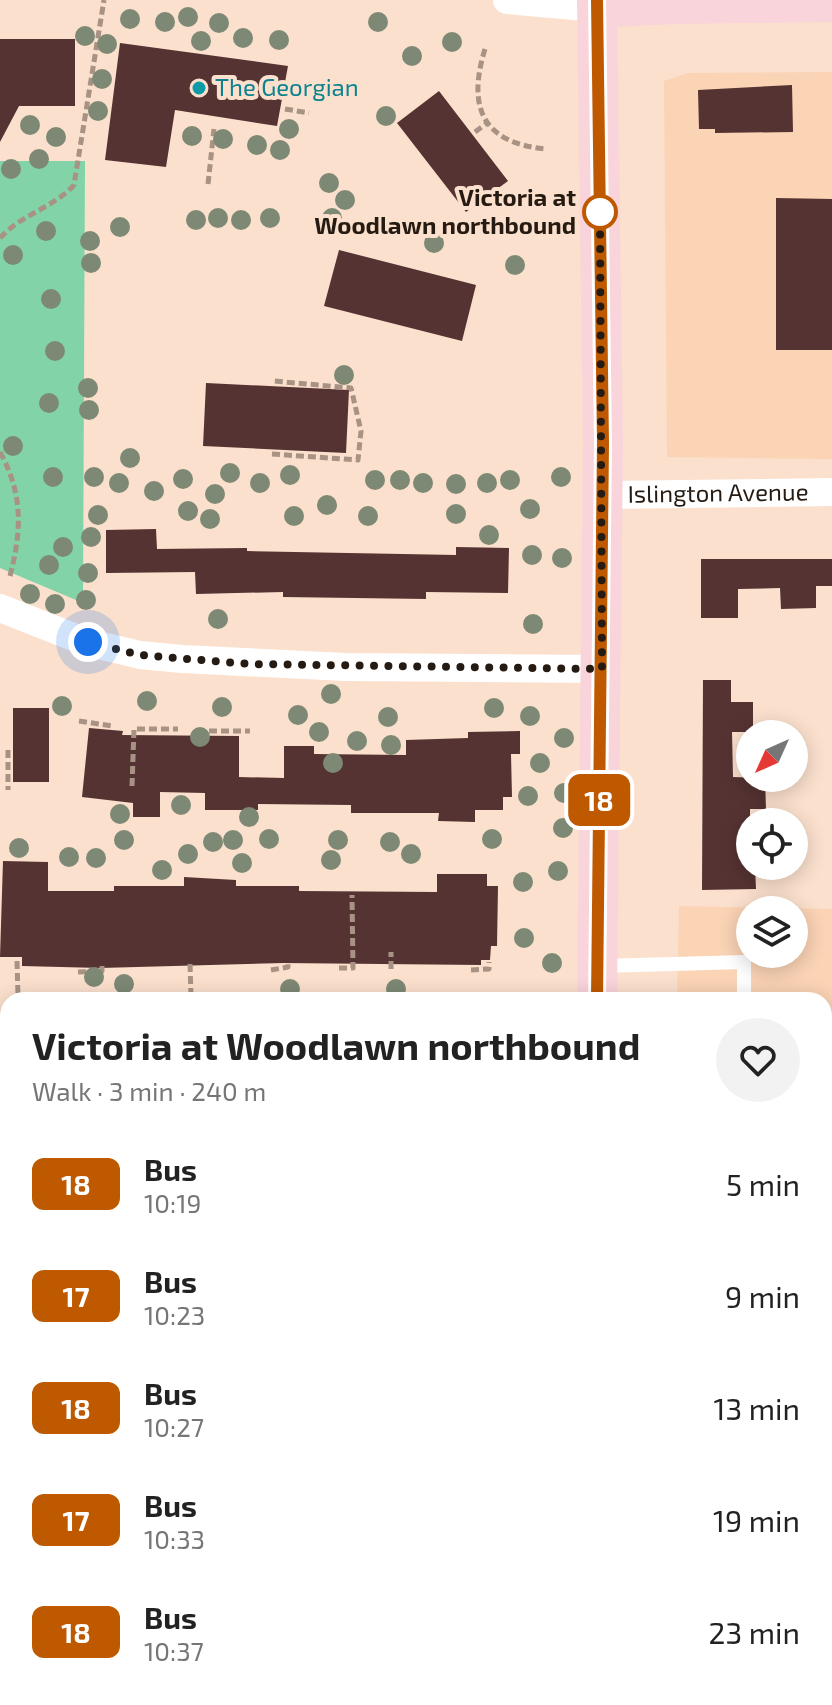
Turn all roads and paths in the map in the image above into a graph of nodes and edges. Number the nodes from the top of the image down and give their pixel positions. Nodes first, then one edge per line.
1 (104, 0) edge
2 (507, 0) edge
3 (832, 2) edge
4 (597, 4) edge
5 (485, 49) dead end
6 (288, 86) dead end
7 (309, 89) dead end
8 (285, 109) dead end
9 (309, 113) dead end
10 (487, 123) junction
11 (214, 129) dead end
12 (475, 132) dead end
13 (546, 149) dead end
14 (208, 184) dead end
15 (0, 238) edge
16 (274, 381) dead end
17 (0, 452) edge
18 (272, 454) dead end
19 (832, 492) edge
20 (602, 495) junction
21 (10, 576) dead end
22 (0, 608) edge
23 (602, 669) junction
24 (79, 721) dead end
25 (113, 726) dead end
26 (178, 729) dead end
27 (209, 731) dead end
28 (250, 731) dead end
29 (8, 750) dead end
30 (132, 786) dead end
31 (8, 790) dead end
32 (352, 895) dead end
33 (391, 952) dead end
34 (17, 961) dead end
35 (288, 961) dead end
36 (489, 962) dead end
37 (190, 964) dead end
38 (102, 966) dead end
39 (339, 968) dead end
40 (391, 969) dead end
41 (271, 970) dead end
42 (471, 970) dead end
43 (78, 972) dead end
44 (597, 983) edge
45 (18, 992) edge
46 (191, 992) edge
47 (744, 992) edge

1 - 15 path
2 - 4 street
3 - 4 main road
4 - 20 main road
5 - 10 path
6 - 7 path
8 - 9 path
10 - 12 path
10 - 13 path
11 - 14 path
16 - 18 path
17 - 21 path
19 - 20 street, Islington Avenue
20 - 23 main road
22 - 23 street
23 - 44 main road
24 - 25 path
26 - 30 path
27 - 28 path
29 - 31 path
32 - 39 path
33 - 40 path
34 - 45 path
35 - 41 path
36 - 42 path
37 - 46 path
38 - 43 path
44 - 47 lane

